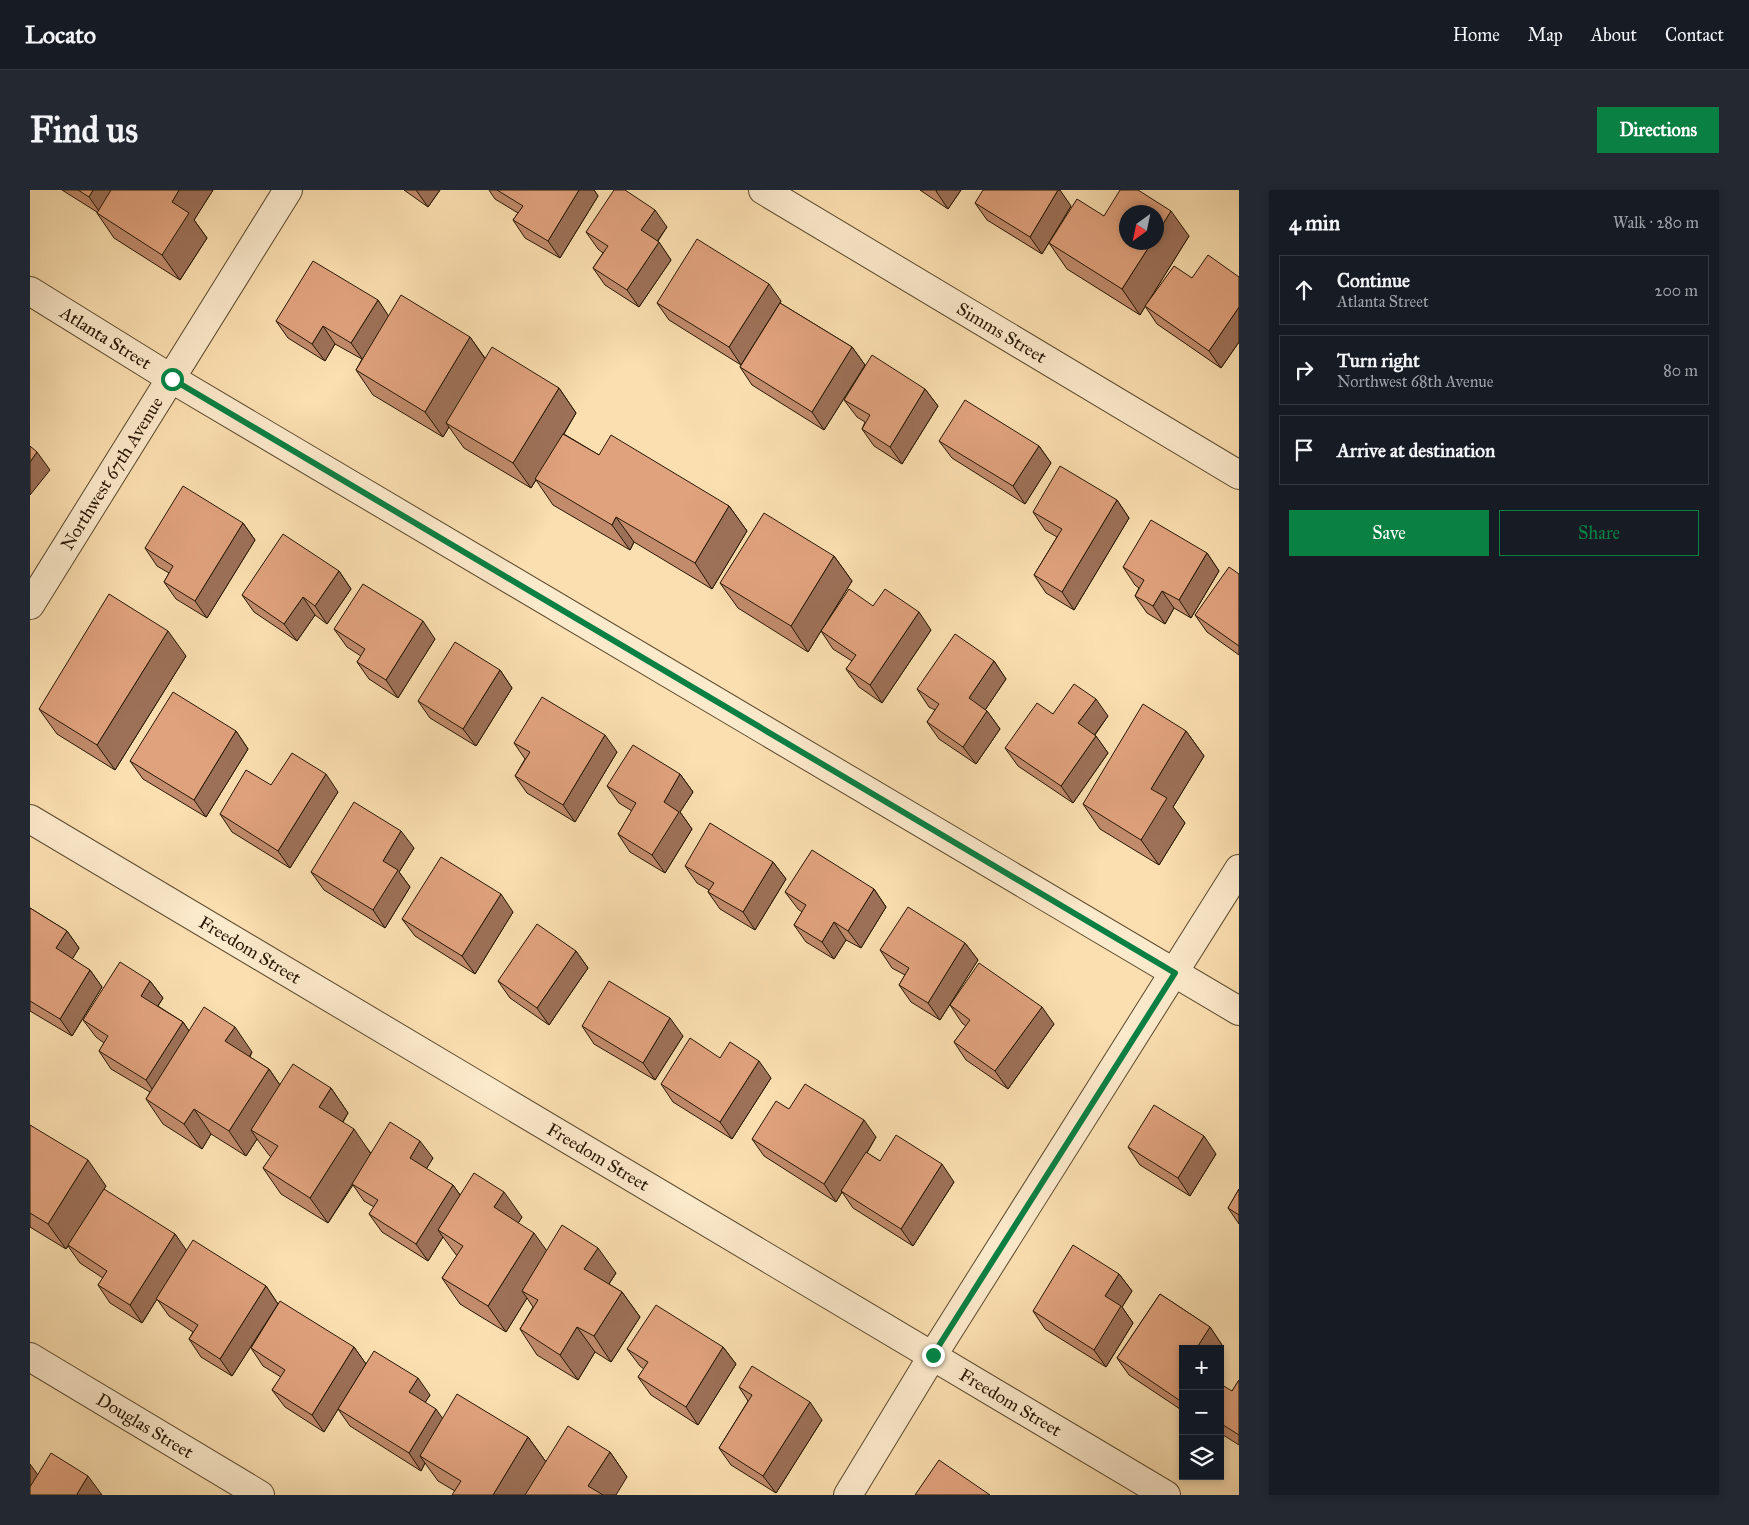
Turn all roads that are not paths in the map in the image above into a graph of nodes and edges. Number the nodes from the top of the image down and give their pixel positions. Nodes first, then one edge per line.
1 (288, 190) edge
2 (763, 190) edge
3 (30, 292) edge
4 (172, 379) junction
5 (1239, 475) edge
6 (30, 605) edge
7 (30, 819) edge
8 (1239, 869) edge
9 (1175, 973) junction
10 (1239, 1011) edge
11 (933, 1355) junction
12 (30, 1356) edge
13 (260, 1495) edge
14 (848, 1495) edge
15 (1166, 1495) edge

1 - 4 street, Northwest 67th Avenue
2 - 5 street, Simms Street
3 - 4 street, Atlanta Street
4 - 6 street, Northwest 67th Avenue
4 - 9 street, Atlanta Street
7 - 11 street, Freedom Street
8 - 9 street
9 - 10 street, Atlanta Street
9 - 11 street
11 - 14 street
11 - 15 street, Freedom Street
12 - 13 street, Douglas Street

